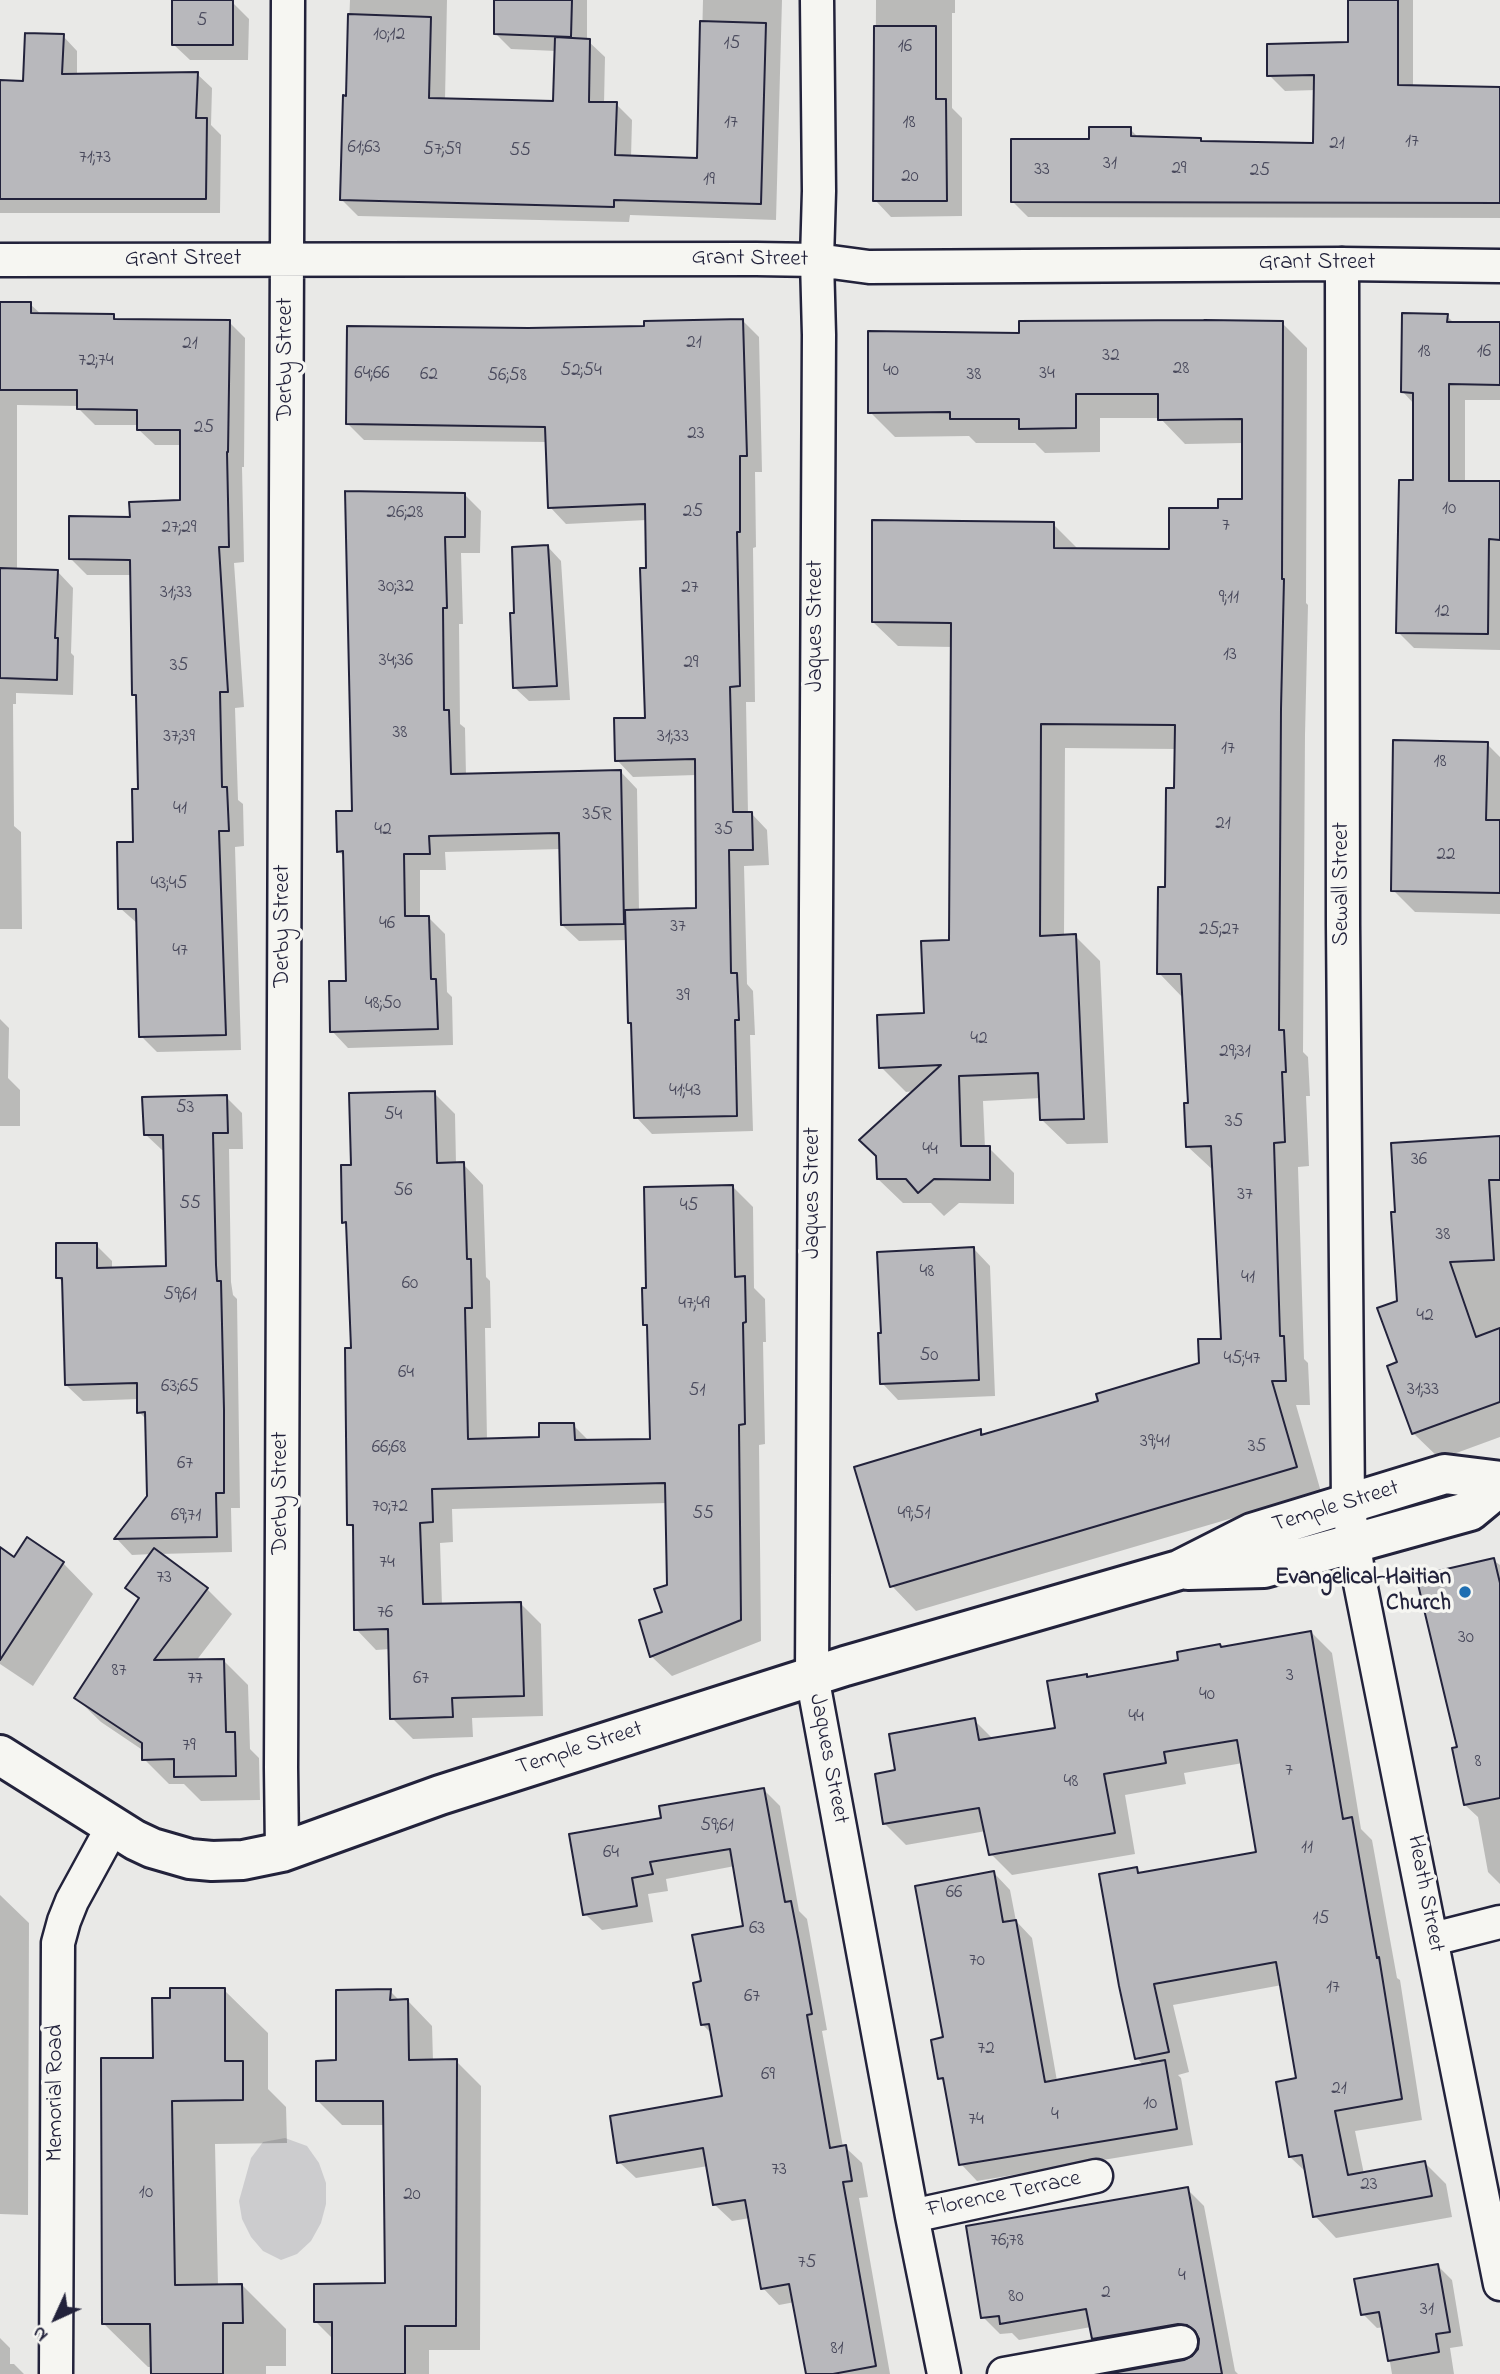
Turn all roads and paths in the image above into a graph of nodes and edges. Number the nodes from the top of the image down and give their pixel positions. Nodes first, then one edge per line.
1 (288, 0) edge
2 (817, 0) edge
3 (0, 260) edge
4 (817, 260) junction
5 (288, 261) junction
6 (1342, 264) junction
7 (1500, 266) edge
8 (1500, 1481) edge
9 (1500, 1486) edge
10 (1348, 1504) junction
11 (1353, 1544) junction
12 (1179, 1570) junction
13 (812, 1676) junction
14 (0, 1755) edge
15 (113, 1826) junction
16 (282, 1852) junction
17 (1500, 1922) edge
18 (1433, 1939) junction
19 (1096, 2176) dead end
20 (912, 2216) junction
21 (1500, 2284) edge
22 (1181, 2342) dead end
23 (56, 2374) edge
24 (944, 2374) edge
25 (1004, 2374) edge

1 - 5 street, Derby Street
2 - 4 street, Jaques Street
3 - 5 street, Grant Street
4 - 5 street, Grant Street
4 - 6 street, Grant Street
4 - 13 street, Jaques Street
5 - 16 street, Derby Street
6 - 7 street, Grant Street
6 - 10 street, Sewall Street
8 - 10 street, Temple Street
9 - 11 street, Temple Street
10 - 11 street, Heath Street
10 - 12 street, Temple Street
11 - 12 street, Temple Street
11 - 18 street, Heath Street
12 - 13 street, Temple Street
13 - 16 street, Temple Street
13 - 20 street, Jaques Street
14 - 15 street, Temple Street
15 - 16 street, Temple Street
15 - 23 street, Memorial Road
17 - 18 street
18 - 21 street, Heath Street
19 - 20 street, Florence Terrace
20 - 24 street, Jaques Street
22 - 25 street

